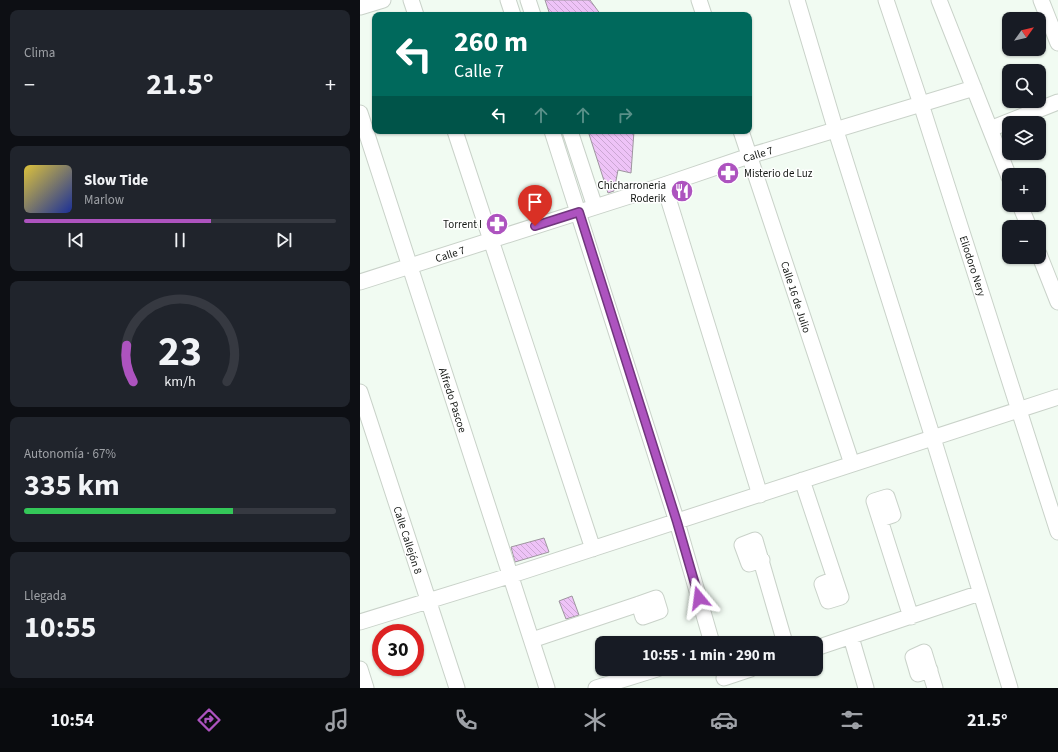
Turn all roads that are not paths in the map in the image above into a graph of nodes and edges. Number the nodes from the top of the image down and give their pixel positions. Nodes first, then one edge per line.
1 (383, 0) edge
2 (411, 0) edge
3 (508, 0) edge
4 (528, 0) edge
5 (699, 0) edge
6 (797, 0) edge
7 (886, 0) edge
8 (939, 0) edge
9 (1041, 0) edge
10 (360, 7) edge
11 (415, 12) edge
12 (512, 12) edge
13 (532, 12) edge
14 (703, 12) edge
15 (1058, 43) edge
16 (974, 88) junction
17 (1058, 102) edge
18 (921, 104) junction
19 (360, 113) edge
20 (990, 128) junction
21 (836, 131) junction
22 (456, 134) edge
23 (553, 134) edge
24 (571, 134) edge
25 (742, 134) edge
26 (749, 156) junction
27 (1006, 168) edge
28 (664, 185) junction
29 (595, 207) junction
30 (579, 212) junction
31 (492, 241) junction
32 (1044, 264) edge
33 (410, 267) junction
34 (360, 282) edge
35 (1055, 284) edge
36 (1058, 302) edge
37 (360, 392) edge
38 (1058, 397) edge
39 (1019, 410) junction
40 (933, 438) junction
41 (852, 464) junction
42 (802, 480) junction
43 (760, 495) junction
44 (881, 519) dead end
45 (677, 522) junction
46 (1058, 532) edge
47 (593, 549) junction
48 (762, 560) dead end
49 (509, 576) junction
50 (835, 579) dead end
51 (980, 593) junction
52 (428, 600) junction
53 (638, 604) dead end
54 (911, 617) junction
55 (360, 622) edge
56 (710, 636) edge
57 (783, 636) edge
58 (851, 637) junction
59 (532, 640) junction
60 (823, 646) edge
61 (360, 669) edge
62 (930, 670) dead end
63 (635, 676) edge
64 (366, 688) edge
65 (457, 688) edge
66 (547, 688) edge
67 (596, 688) edge
68 (866, 688) edge
69 (935, 688) edge
70 (1010, 688) edge

1 - 10 street
2 - 11 street
3 - 12 street
4 - 13 street
5 - 14 street
6 - 21 street
7 - 18 street, Eliodoro Nery
8 - 16 street
9 - 15 street
16 - 18 street, Calle 7
16 - 20 street
17 - 20 street
18 - 21 street, Calle 7
18 - 39 street, Eliodoro Nery
19 - 33 street, Alfredo Pascoe
20 - 27 street
21 - 26 street, Calle 7
21 - 40 street
22 - 31 street
23 - 30 street
24 - 29 street
25 - 26 street, Calle 16 de Julio
26 - 28 street, Calle 7
26 - 41 street, Calle 16 de Julio
28 - 29 street, Calle 7
28 - 43 street
29 - 30 street, Calle 7
30 - 31 street, Calle 7
30 - 45 street
31 - 33 street, Calle 7
31 - 47 street
32 - 35 street
33 - 34 street, Calle 7
33 - 49 street, Alfredo Pascoe
35 - 36 street
37 - 52 street, Calle Callejón 8
38 - 39 street
39 - 40 street
39 - 46 street, Eliodoro Nery
40 - 41 street
40 - 51 street
41 - 42 street
42 - 43 street
42 - 50 street
43 - 45 street
44 - 54 street
45 - 47 street
45 - 56 street
47 - 49 street
48 - 57 street
49 - 52 street
49 - 59 street, Alfredo Pascoe
51 - 54 street
51 - 70 street
52 - 55 street
52 - 65 street, Calle Callejón 8
53 - 59 street
54 - 58 street
58 - 60 street
58 - 68 street
59 - 66 street, Alfredo Pascoe
61 - 64 street
62 - 69 street
63 - 67 street

